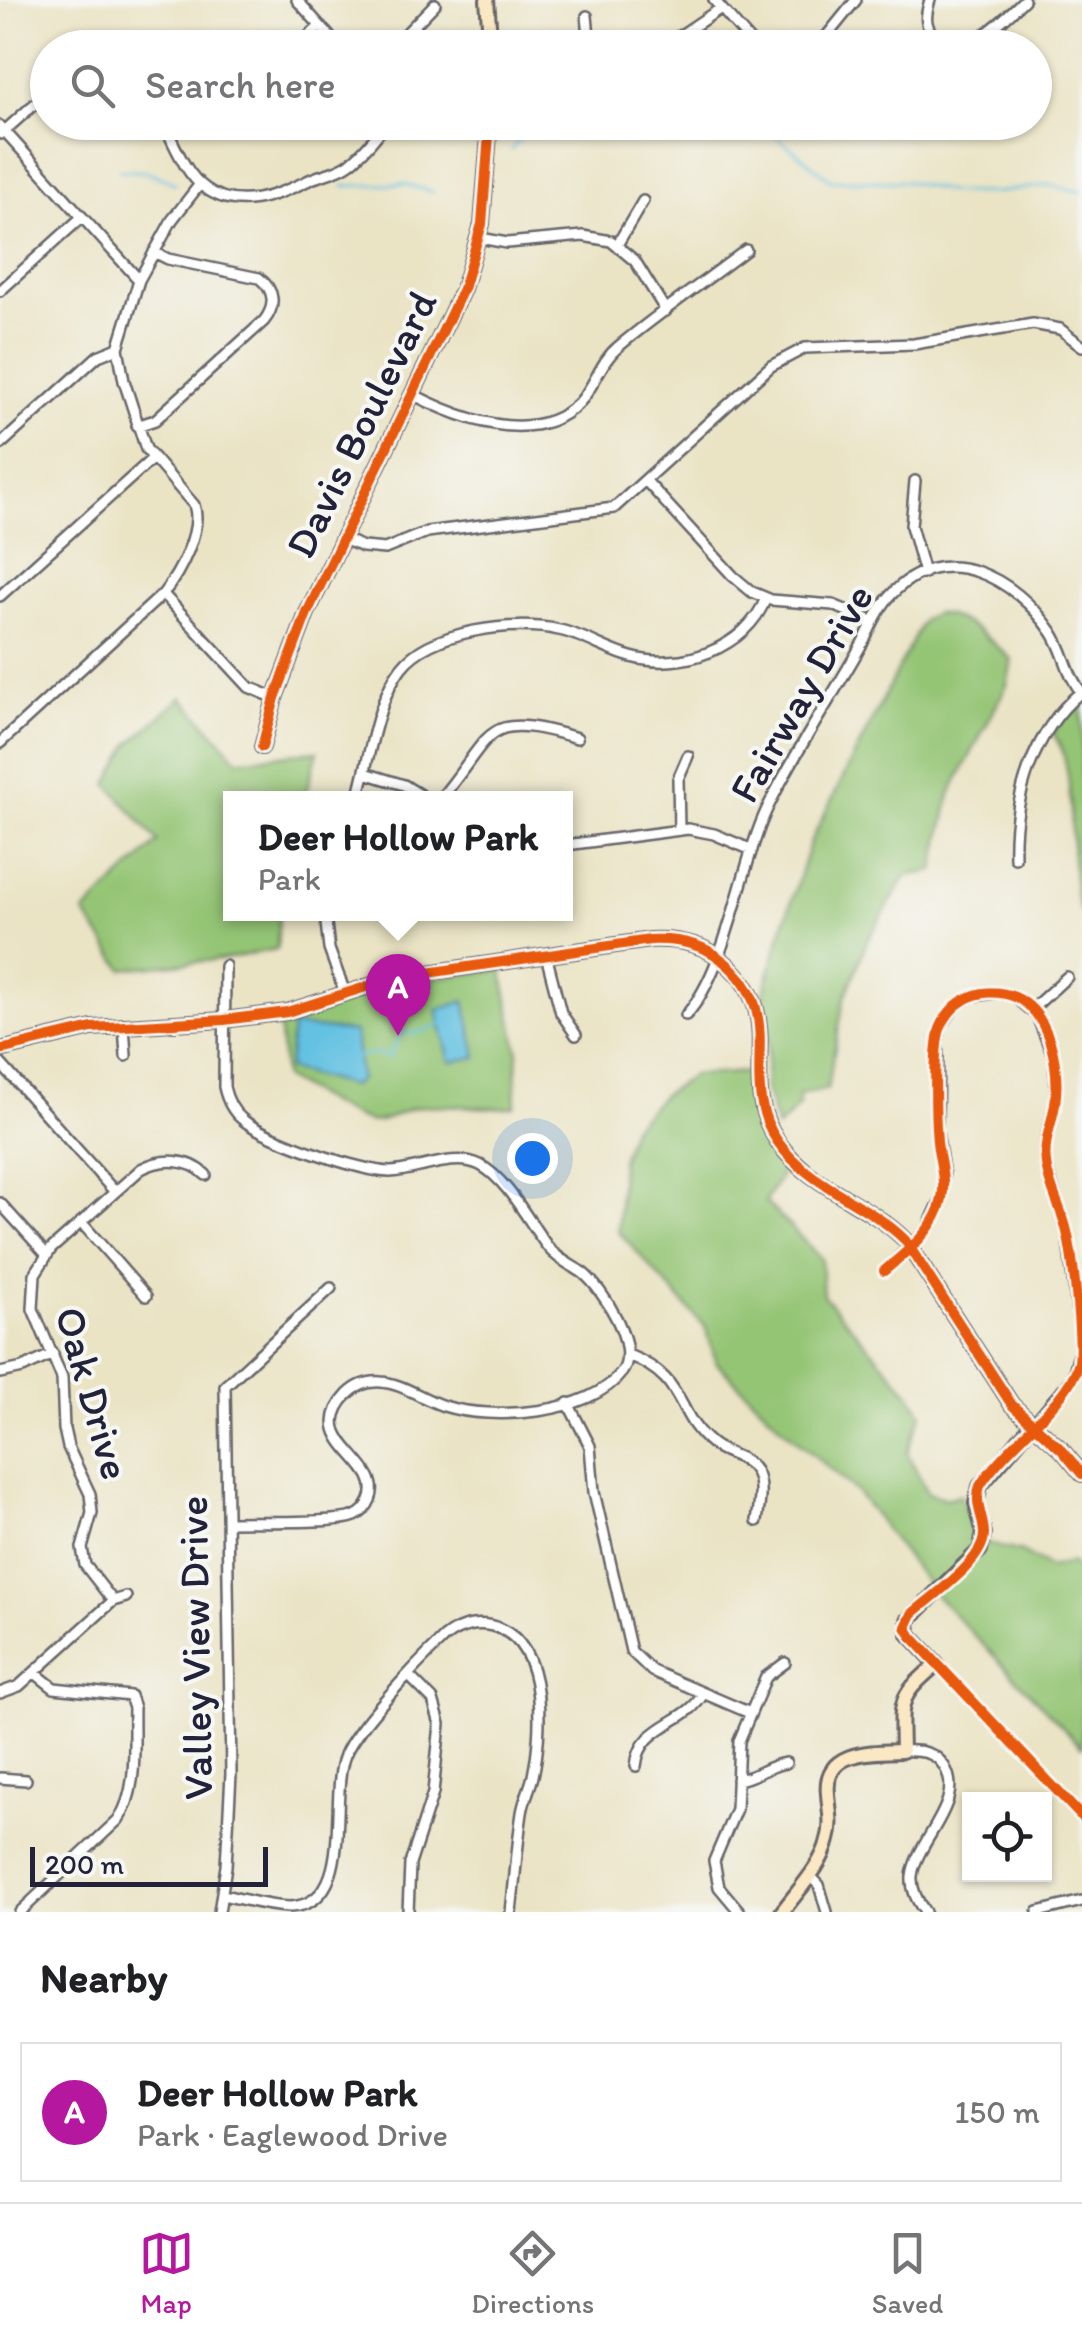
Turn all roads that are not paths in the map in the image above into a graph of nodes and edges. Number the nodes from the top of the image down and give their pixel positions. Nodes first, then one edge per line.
1 (297, 0) edge
2 (487, 0) edge
3 (855, 0) edge
4 (930, 0) edge
5 (1024, 0) edge
6 (435, 4) dead end
7 (717, 4) edge
8 (587, 16) dead end
9 (320, 26) junction
10 (316, 30) edge
11 (324, 30) edge
12 (410, 30) edge
13 (490, 30) edge
14 (588, 30) edge
15 (687, 30) edge
16 (740, 30) edge
17 (831, 30) edge
18 (931, 30) edge
19 (991, 30) edge
20 (30, 107) edge
21 (2, 131) edge
22 (174, 140) edge
23 (373, 140) edge
24 (489, 140) edge
25 (200, 184) junction
26 (644, 201) dead end
27 (82, 217) junction
28 (480, 238) junction
29 (616, 245) junction
30 (746, 250) dead end
31 (154, 252) junction
32 (139, 280) junction
33 (0, 291) edge
34 (666, 311) junction
35 (1082, 346) edge
36 (118, 348) junction
37 (414, 395) junction
38 (138, 426) junction
39 (0, 444) edge
40 (152, 458) junction
41 (646, 481) junction
42 (914, 481) dead end
43 (341, 538) junction
44 (924, 573) junction
45 (163, 594) junction
46 (0, 596) edge
47 (766, 598) junction
48 (872, 621) junction
49 (1082, 693) edge
50 (275, 698) junction
51 (577, 738) dead end
52 (0, 743) edge
53 (262, 747) dead end
54 (688, 756) dead end
55 (365, 773) junction
56 (360, 791) edge
57 (414, 791) edge
58 (446, 791) edge
59 (679, 829) junction
60 (573, 844) edge
61 (752, 850) junction
62 (1015, 858) dead end
63 (327, 921) edge
64 (546, 955) junction
65 (717, 956) junction
66 (225, 966) dead end
67 (1067, 977) dead end
68 (345, 993) junction
69 (1032, 1010) junction
70 (686, 1015) dead end
71 (224, 1020) junction
72 (124, 1025) junction
73 (576, 1035) dead end
74 (0, 1050) edge
75 (126, 1056) dead end
76 (0, 1063) edge
77 (206, 1174) dead end
78 (115, 1192) junction
79 (0, 1204) edge
80 (81, 1222) junction
81 (911, 1247) junction
82 (46, 1254) junction
83 (884, 1270) dead end
84 (332, 1288) dead end
85 (146, 1296) dead end
86 (53, 1354) junction
87 (628, 1355) junction
88 (0, 1373) edge
89 (568, 1404) junction
90 (1032, 1425) junction
91 (1082, 1474) edge
92 (757, 1521) dead end
93 (227, 1522) junction
94 (126, 1596) dead end
95 (114, 1601) junction
96 (785, 1663) dead end
97 (937, 1664) junction
98 (35, 1672) junction
99 (409, 1676) junction
100 (0, 1694) edge
101 (703, 1694) junction
102 (750, 1713) junction
103 (902, 1750) junction
104 (786, 1763) dead end
105 (636, 1766) dead end
106 (0, 1778) edge
107 (26, 1780) dead end
108 (737, 1780) junction
109 (1082, 1817) edge
110 (809, 1874) junction
111 (222, 1895) junction
112 (1082, 1901) edge
113 (20, 1912) edge
114 (219, 1912) edge
115 (408, 1912) edge
116 (512, 1912) edge
117 (740, 1912) edge
118 (782, 1912) edge
119 (827, 1912) edge
120 (925, 1912) edge
121 (1038, 1912) edge

1 - 9 street
2 - 13 main road
3 - 17 street
4 - 18 street
5 - 19 street
6 - 12 street
7 - 15 street
7 - 16 street
8 - 14 street
9 - 10 street
9 - 11 street
20 - 21 street
21 - 27 street
22 - 25 street
23 - 25 street
24 - 28 main road, Davis Boulevard
25 - 31 street
26 - 29 street
27 - 32 street
27 - 33 street
28 - 29 street
28 - 37 main road, Davis Boulevard
29 - 34 street
30 - 34 street
31 - 32 street
31 - 38 street
32 - 36 street
34 - 37 street
35 - 41 street
36 - 38 street
36 - 39 street
37 - 43 main road, Davis Boulevard
38 - 40 street
40 - 45 street
40 - 46 street
41 - 43 street
41 - 47 street
42 - 44 street
43 - 50 main road, Davis Boulevard
44 - 48 street, Fairway Drive
44 - 49 street, Fairway Drive
45 - 50 street
45 - 52 street
47 - 48 street
47 - 55 street
48 - 61 street, Fairway Drive
49 - 62 street
50 - 53 main road, Davis Boulevard
51 - 58 street
54 - 59 street
55 - 56 street
55 - 57 street
59 - 60 street
59 - 61 street
61 - 65 street, Fairway Drive
63 - 68 street
64 - 65 main road
64 - 68 main road
64 - 73 street
65 - 70 street, Fairway Drive
65 - 81 main road
66 - 71 street
67 - 69 street
68 - 71 main road
69 - 81 street
69 - 90 street
71 - 72 main road
71 - 87 street
72 - 74 main road
72 - 75 street
76 - 78 street
77 - 78 street
78 - 80 street
79 - 82 street
80 - 82 street
80 - 85 street
81 - 83 street
81 - 90 main road
82 - 86 street, Oak Drive
84 - 93 street, Valley View Drive
86 - 88 street
86 - 95 street, Oak Drive
87 - 89 street
87 - 92 street
89 - 93 street
89 - 101 street
90 - 91 main road
90 - 97 main road
93 - 111 street, Valley View Drive
94 - 95 street
95 - 98 street
96 - 102 street
97 - 103 main road
97 - 109 street
98 - 100 street
98 - 113 street
99 - 111 street
99 - 115 street
99 - 116 street
101 - 102 street
101 - 105 street
102 - 108 street
103 - 110 main road
103 - 120 street
104 - 108 street
106 - 107 street
108 - 117 street
110 - 118 main road
110 - 119 street
111 - 114 street, Valley View Drive
112 - 121 street

